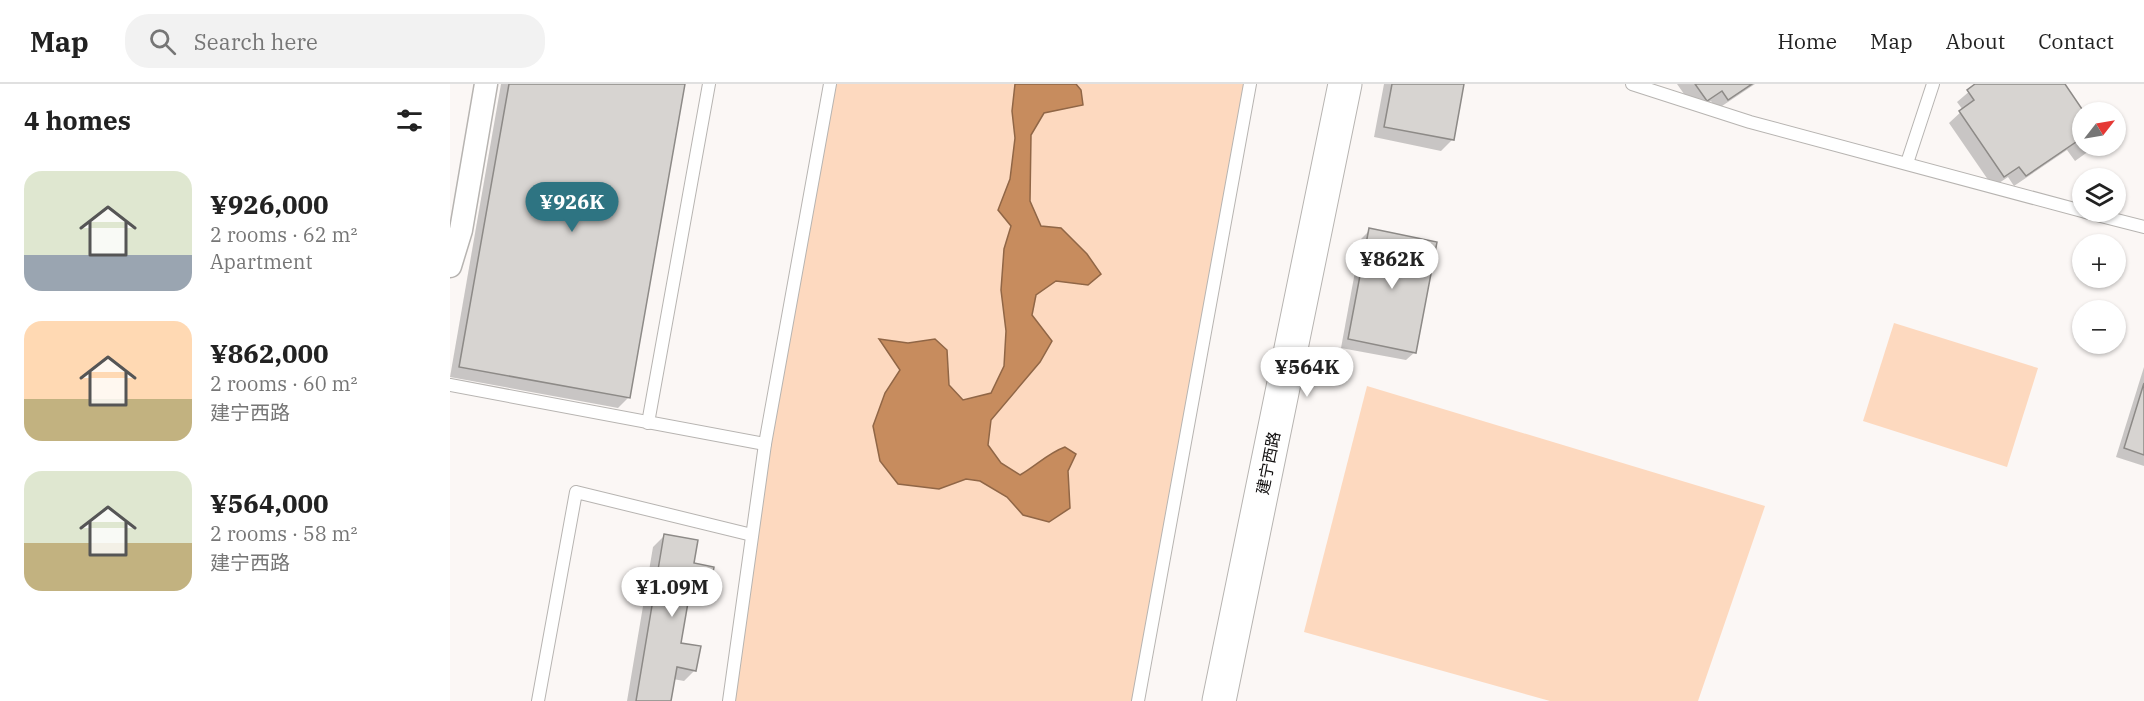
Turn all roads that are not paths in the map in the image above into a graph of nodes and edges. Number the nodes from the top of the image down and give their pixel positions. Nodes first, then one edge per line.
1 (486, 84) edge
2 (709, 84) edge
3 (830, 84) edge
4 (1250, 84) edge
5 (1345, 84) edge
6 (1632, 84) edge
7 (1933, 84) edge
8 (1907, 163) junction
9 (2072, 208) edge
10 (2125, 222) edge
11 (2144, 227) edge
12 (450, 266) edge
13 (450, 385) edge
14 (648, 423) junction
15 (765, 444) junction
16 (753, 535) junction
17 (538, 701) edge
18 (729, 701) edge
19 (1138, 701) edge
20 (1219, 701) edge

1 - 12 street
2 - 14 lane
3 - 15 lane
4 - 19 lane
5 - 20 street, 建宁西路
6 - 8 lane
7 - 8 lane
8 - 9 lane
10 - 11 lane
13 - 14 lane
14 - 15 lane
15 - 16 lane
16 - 17 lane
16 - 18 lane

